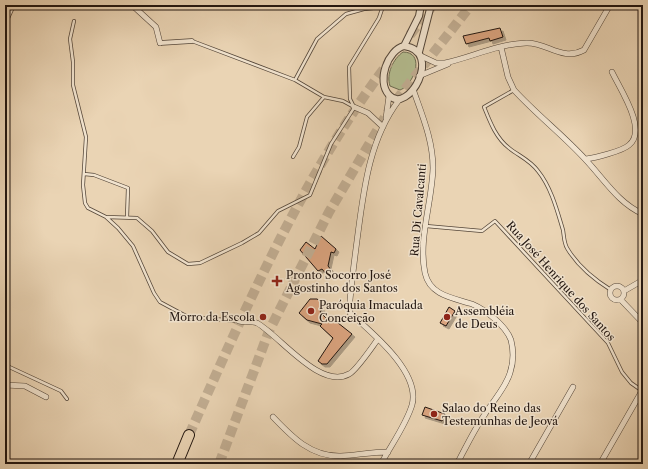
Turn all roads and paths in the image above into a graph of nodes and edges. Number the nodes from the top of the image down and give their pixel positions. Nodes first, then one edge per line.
1 (14, 5) edge
2 (132, 5) edge
3 (421, 5) edge
4 (431, 5) edge
5 (610, 5) edge
6 (383, 6) edge
7 (74, 21) dead end
8 (5, 25) edge
9 (192, 40) joint
10 (160, 43) joint
11 (404, 46) junction
12 (501, 47) junction
13 (420, 54) junction
14 (454, 61) junction
15 (612, 72) dead end
16 (420, 76) junction
17 (295, 80) junction
18 (413, 89) junction
19 (514, 90) junction
20 (389, 96) junction
21 (324, 97) junction
22 (399, 100) junction
23 (354, 107) junction
24 (384, 124) junction
25 (293, 157) dead end
26 (586, 160) junction
27 (84, 174) junction
28 (643, 214) edge
29 (127, 216) junction
30 (106, 217) junction
31 (426, 226) junction
32 (643, 280) edge
33 (611, 290) junction
34 (624, 291) junction
35 (621, 300) junction
36 (238, 321) joint
37 (643, 323) edge
38 (378, 339) junction
39 (5, 365) edge
40 (5, 385) edge
41 (573, 387) dead end
42 (642, 390) edge
43 (46, 397) dead end
44 (67, 399) dead end
45 (273, 417) dead end
46 (189, 435) tunnel mouth
47 (388, 452) junction
48 (177, 464) edge
49 (381, 464) edge
50 (457, 464) edge
51 (529, 464) edge
52 (600, 464) edge

1 - 8 lane
2 - 10 street
3 - 11 street
4 - 13 street
5 - 12 street
6 - 17 lane
6 - 23 lane
7 - 27 lane
9 - 10 street
9 - 17 lane
11 - 13 street
11 - 20 street
12 - 14 street
12 - 19 street
13 - 14 street
13 - 16 street
14 - 16 street
15 - 26 street
16 - 18 street
17 - 21 lane
18 - 22 street
18 - 31 street, Rua Di Cavalcanti
19 - 26 street
19 - 33 lane
20 - 22 street
20 - 24 street
21 - 23 lane
21 - 25 lane
22 - 24 street
23 - 24 street
23 - 29 lane
24 - 38 street
26 - 28 street
27 - 29 lane
27 - 30 lane
29 - 30 lane
30 - 36 lane
31 - 42 lane, Rua José Henrique dos Santos
31 - 50 street, Rua Di Cavalcanti
32 - 34 street
33 - 34 street
33 - 35 street
34 - 35 street
35 - 37 street
36 - 38 street
38 - 47 street
39 - 44 lane
40 - 43 street
41 - 51 street
42 - 52 street
45 - 47 street
46 - 48 highway
47 - 49 street

